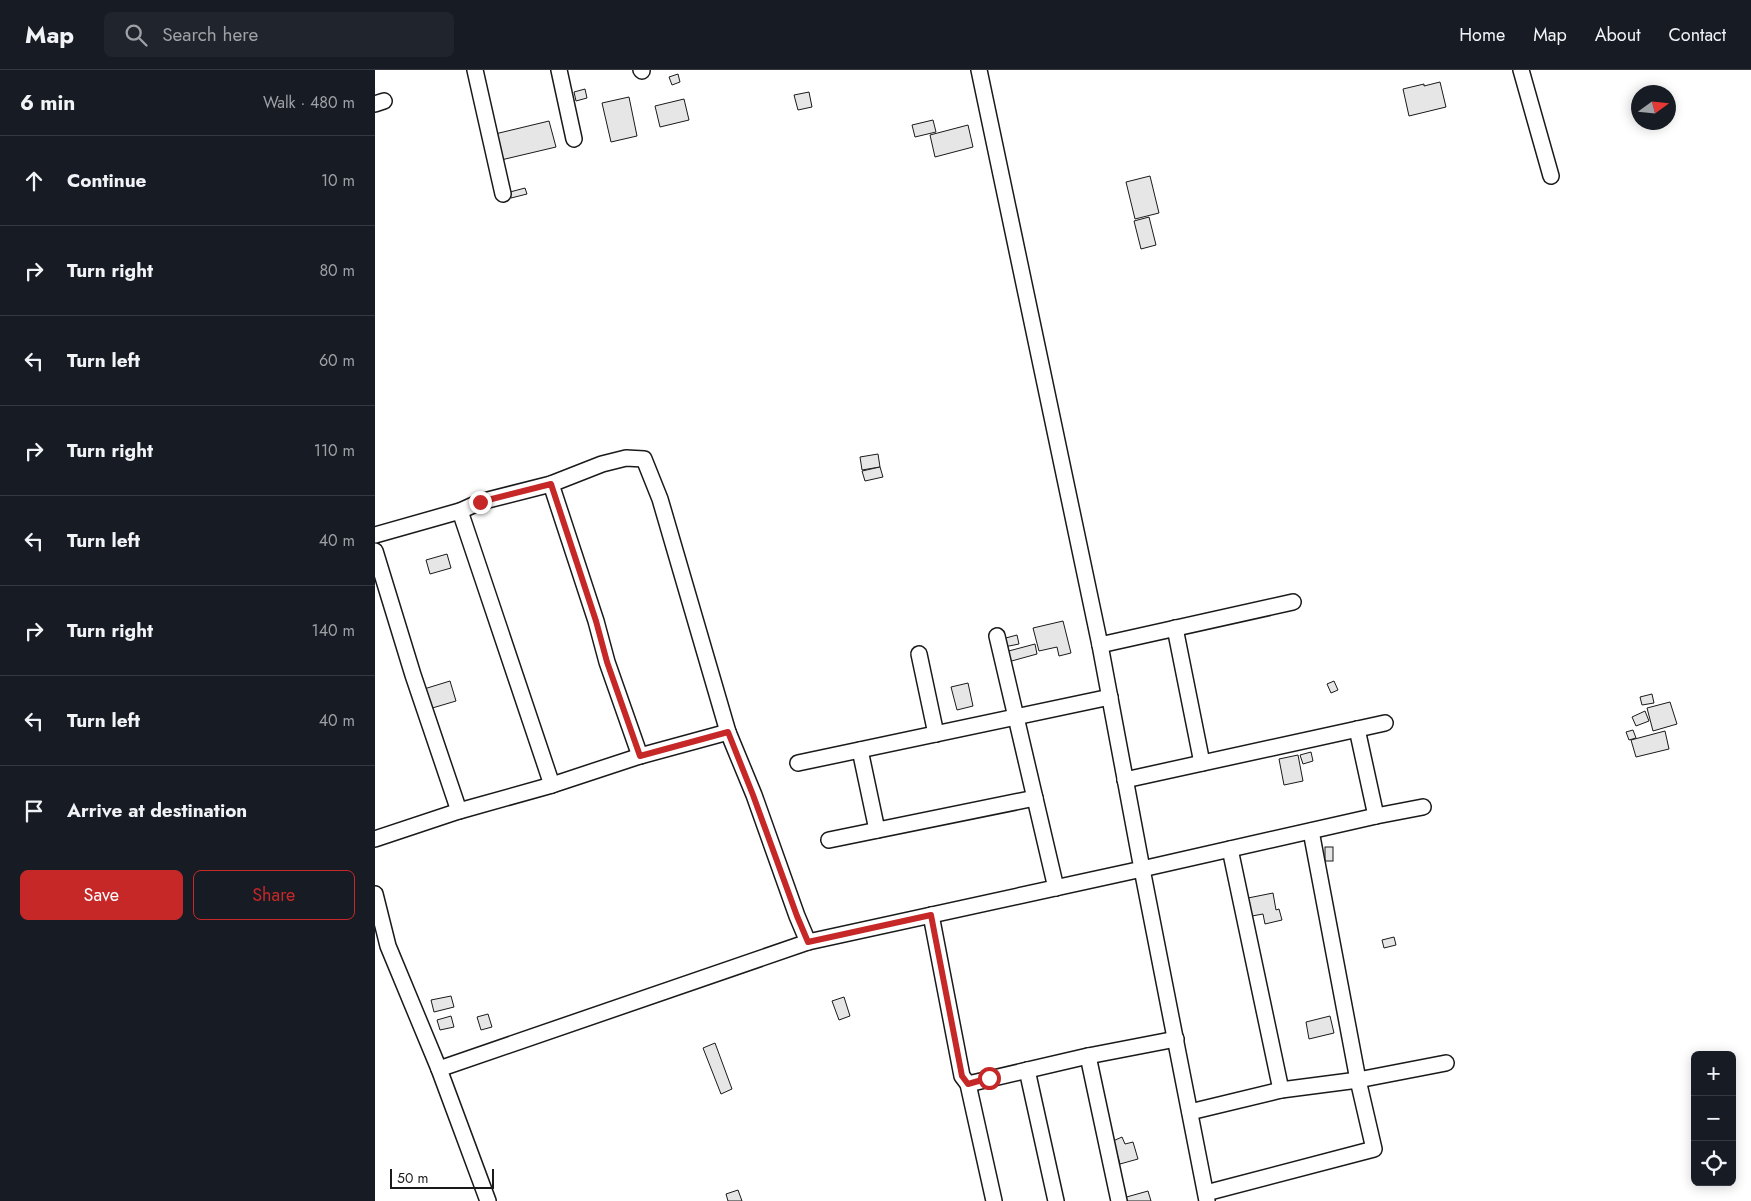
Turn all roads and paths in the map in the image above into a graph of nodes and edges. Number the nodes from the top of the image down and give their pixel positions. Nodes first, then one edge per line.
1 (475, 70) edge
2 (559, 70) edge
3 (979, 70) edge
4 (1521, 70) edge
5 (574, 139) dead end
6 (1551, 176) dead end
7 (503, 194) dead end
8 (551, 484) junction
9 (460, 511) junction
10 (375, 535) edge
11 (375, 550) edge
12 (1293, 602) dead end
13 (1175, 628) junction
14 (997, 636) dead end
15 (1100, 645) junction
16 (919, 654) dead end
17 (1110, 697) junction
18 (1016, 718) junction
19 (1385, 723) dead end
20 (1357, 729) junction
21 (728, 732) junction
22 (936, 734) junction
23 (860, 750) junction
24 (640, 756) junction
25 (798, 763) dead end
26 (1202, 763) junction
27 (1125, 780) junction
28 (552, 785) junction
29 (1035, 798) junction
30 (1423, 807) dead end
31 (459, 811) junction
32 (1376, 816) junction
33 (877, 830) junction
34 (1311, 831) junction
35 (375, 839) edge
36 (829, 840) dead end
37 (1230, 849) junction
38 (1142, 869) junction
39 (1056, 888) junction
40 (375, 894) edge
41 (931, 915) junction
42 (808, 942) junction
43 (382, 949) edge
44 (1176, 1039) junction
45 (1088, 1056) junction
46 (1446, 1063) dead end
47 (439, 1069) junction
48 (1027, 1070) junction
49 (1358, 1080) junction
50 (968, 1084) junction
51 (1281, 1090) junction
52 (1190, 1112) junction
53 (1206, 1197) edge
54 (488, 1201) edge
55 (994, 1201) edge
56 (1056, 1201) edge
57 (1119, 1201) edge

1 - 7 street
2 - 5 street
3 - 15 street
4 - 6 street
8 - 9 street
8 - 21 street
8 - 24 street
9 - 10 street
9 - 28 street
11 - 31 street
12 - 13 street
13 - 15 street
13 - 26 street
14 - 18 street
15 - 17 street
16 - 22 street
17 - 18 street
17 - 27 street
18 - 22 street
18 - 29 street
19 - 20 street
20 - 26 street
20 - 32 street
21 - 24 street
21 - 42 street
22 - 23 street
23 - 25 street
23 - 33 street
24 - 28 street
26 - 27 street
27 - 38 street
28 - 31 street
29 - 33 street
29 - 39 street
30 - 32 street
31 - 35 street
32 - 34 street
33 - 36 street
34 - 37 street
34 - 49 street
37 - 38 street
37 - 51 street
38 - 39 street
38 - 44 street
39 - 41 street
40 - 43 street
41 - 42 street
41 - 50 street
42 - 47 street
43 - 47 street
44 - 45 street
44 - 52 street
45 - 48 street
45 - 57 street
46 - 49 street
47 - 54 street
48 - 50 street
48 - 56 street
49 - 51 street
49 - 53 street
50 - 55 street
51 - 52 street
52 - 53 street

